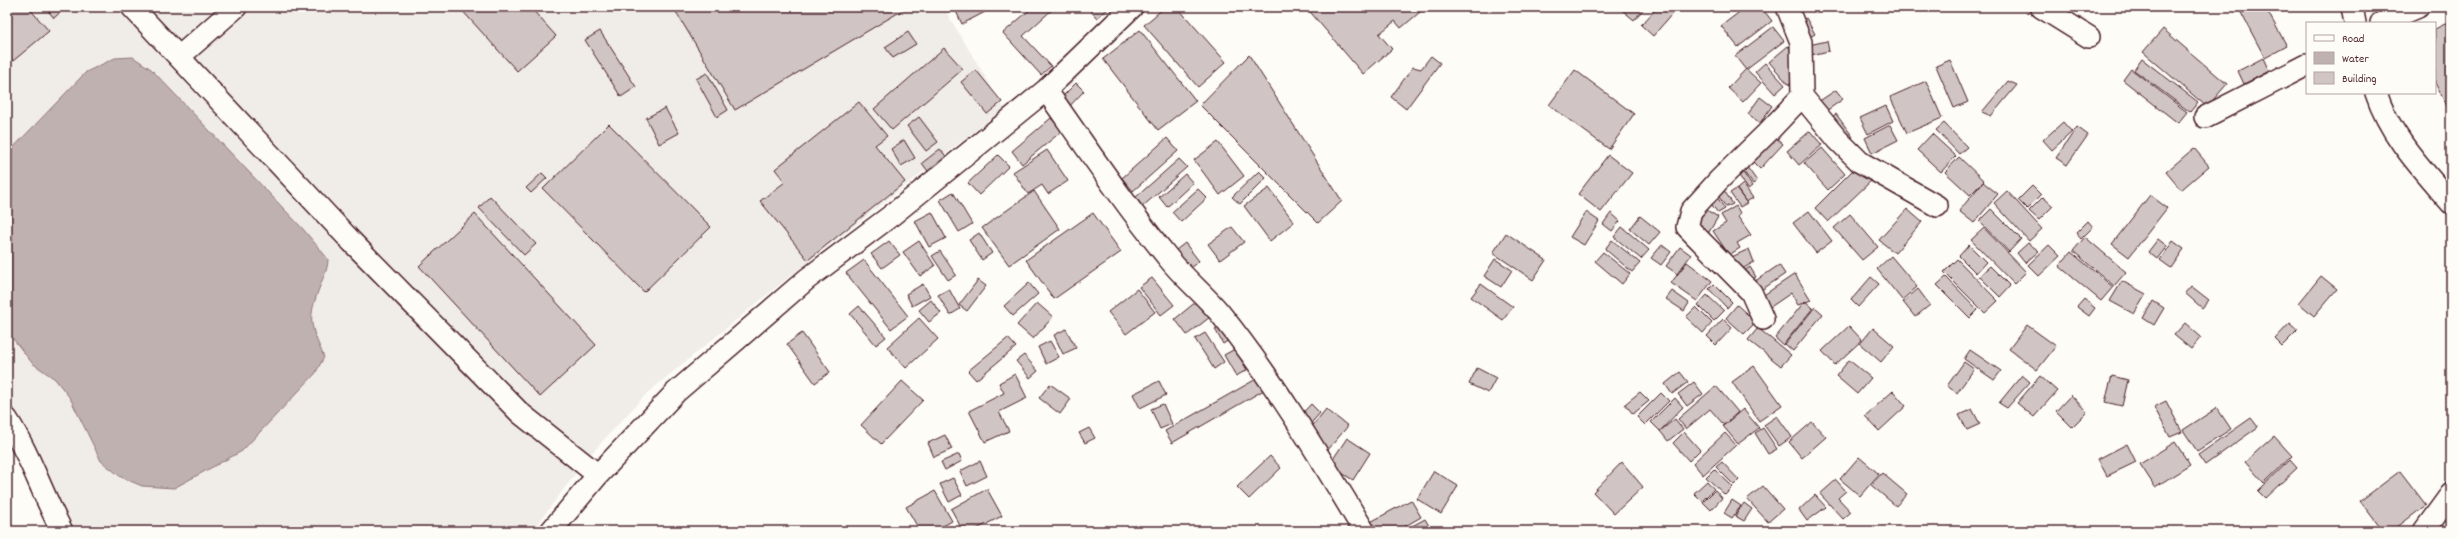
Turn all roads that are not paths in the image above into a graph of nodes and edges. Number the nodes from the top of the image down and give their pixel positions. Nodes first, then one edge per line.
1 (132, 7) edge
2 (236, 7) edge
3 (1132, 7) edge
4 (1787, 7) edge
5 (2041, 7) edge
6 (2352, 7) edge
7 (2418, 7) edge
8 (2355, 22) edge
9 (2383, 22) edge
10 (2089, 37) dead end
11 (179, 57) junction
12 (2306, 66) edge
13 (1046, 90) junction
14 (2376, 94) edge
15 (1802, 96) junction
16 (2205, 117) dead end
17 (2451, 203) edge
18 (1937, 206) dead end
19 (1763, 319) dead end
20 (7, 419) edge
21 (598, 475) junction
22 (2451, 494) edge
23 (62, 531) edge
24 (551, 531) edge
25 (1364, 531) edge
26 (2424, 531) edge

1 - 11 street
2 - 11 street
3 - 13 street
4 - 15 street
5 - 10 street
6 - 8 street
7 - 9 street
11 - 21 street
12 - 16 street
13 - 21 street
13 - 25 street
14 - 17 street
15 - 18 street
15 - 19 street
20 - 23 street
21 - 24 street
22 - 26 street

